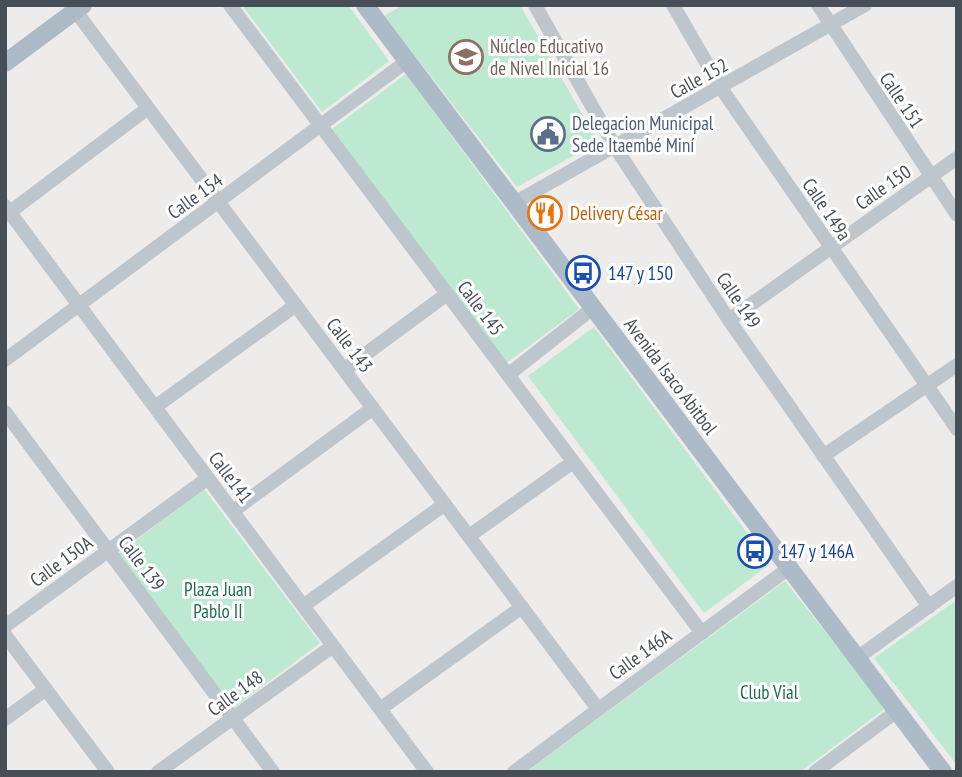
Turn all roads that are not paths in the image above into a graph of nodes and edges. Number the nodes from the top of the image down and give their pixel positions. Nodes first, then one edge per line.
1 (230, 5) edge
2 (365, 5) edge
3 (534, 5) edge
4 (673, 5) edge
5 (818, 5) edge
6 (865, 5) edge
7 (77, 7) edge
8 (830, 26) junction
9 (407, 61) junction
10 (5, 63) edge
11 (721, 88) junction
12 (148, 108) junction
13 (320, 125) junction
14 (615, 147) junction
15 (957, 158) edge
16 (930, 177) junction
17 (219, 203) junction
18 (514, 203) junction
19 (8, 209) edge
20 (957, 215) edge
21 (830, 248) junction
22 (447, 294) junction
23 (79, 305) junction
24 (296, 305) junction
25 (593, 308) junction
26 (729, 320) junction
27 (5, 360) edge
28 (957, 365) edge
29 (344, 369) junction
30 (508, 375) junction
31 (926, 386) junction
32 (155, 407) junction
33 (373, 408) junction
34 (5, 412) edge
35 (957, 429) edge
36 (823, 456) junction
37 (573, 462) junction
38 (208, 478) junction
39 (445, 504) junction
40 (233, 511) junction
41 (469, 536) junction
42 (108, 551) junction
43 (789, 568) junction
44 (957, 586) edge
45 (303, 606) junction
46 (522, 607) junction
47 (929, 607) junction
48 (5, 625) edge
49 (702, 633) junction
50 (5, 635) edge
51 (333, 646) junction
52 (857, 658) junction
53 (46, 689) junction
54 (380, 709) junction
55 (598, 709) junction
56 (897, 711) junction
57 (233, 718) junction
58 (5, 719) edge
59 (108, 772) edge
60 (158, 772) edge
61 (273, 772) edge
62 (427, 772) edge
63 (514, 772) edge
64 (815, 772) edge
65 (943, 772) edge

1 - 13 street, Calle 145
2 - 9 main road, Avenida Isaco Abitbol
3 - 14 street, Calle 149
4 - 11 street, Calle 149a
5 - 8 street, Calle 151
6 - 8 street, Calle 152
7 - 10 main road
7 - 12 street, Calle 143
8 - 11 street, Calle 152
8 - 16 street, Calle 151
9 - 13 street, Calle 154
9 - 18 main road, Avenida Isaco Abitbol
11 - 14 street, Calle 152
11 - 21 street, Calle 149a
12 - 17 street, Calle 143
12 - 19 street
13 - 17 street, Calle 154
13 - 22 street, Calle 145
14 - 18 street, Calle 152
14 - 26 street, Calle 149
15 - 16 street, Calle 150
16 - 20 street, Calle 151
16 - 21 street, Calle 150
17 - 23 street, Calle 154
17 - 24 street, Calle 143
18 - 25 main road, Avenida Isaco Abitbol
19 - 23 street, Calle141
21 - 26 street, Calle 150
21 - 31 street, Calle 149a
22 - 29 street
22 - 30 street, Calle 145
23 - 27 street, Calle 154
23 - 32 street, Calle141
24 - 29 street, Calle 143
24 - 32 street
25 - 30 street
25 - 43 main road, Avenida Isaco Abitbol
26 - 36 street, Calle 149
28 - 31 street
29 - 33 street, Calle 143
30 - 37 street, Calle 145
31 - 35 street, Calle 149a
31 - 36 street
32 - 38 street, Calle141
33 - 39 street, Calle 143
33 - 40 street
34 - 42 street, Calle 139
36 - 47 street, Calle 149
37 - 41 street
37 - 49 street, Calle 145
38 - 40 street, Calle141
38 - 42 street, Calle 150A
39 - 41 street, Calle 143
39 - 45 street
40 - 45 street, Calle141
41 - 46 street, Calle 143
42 - 48 street, Calle 150A
42 - 57 street, Calle 139
43 - 49 street, Calle 146A
43 - 52 main road, Avenida Isaco Abitbol
44 - 47 street
45 - 51 street, Calle141
46 - 54 street
46 - 55 street, Calle 143
47 - 52 street
49 - 55 street, Calle 146A
50 - 53 street
51 - 54 street, Calle141
51 - 57 street, Calle 148
52 - 56 main road, Avenida Isaco Abitbol
53 - 58 street
53 - 59 street
54 - 62 street, Calle141
55 - 63 street, Calle 146A
56 - 64 street
56 - 65 main road, Avenida Isaco Abitbol
57 - 60 street, Calle 148
57 - 61 street, Calle 139

